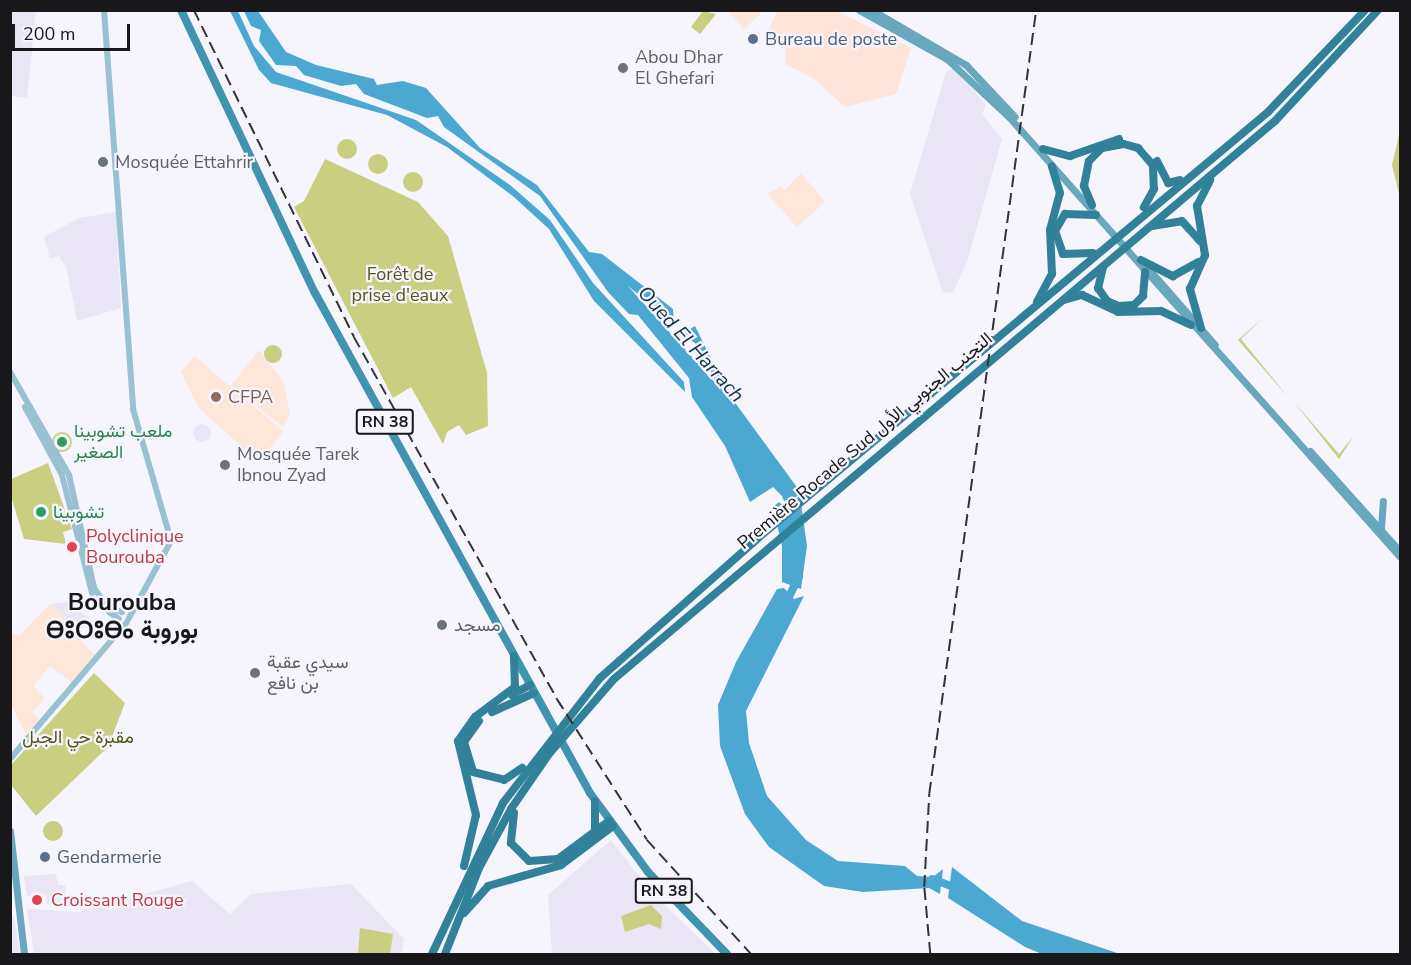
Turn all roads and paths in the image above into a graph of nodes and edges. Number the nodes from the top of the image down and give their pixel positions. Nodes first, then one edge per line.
1 (104, 10) edge
2 (181, 10) edge
3 (859, 10) edge
4 (872, 10) edge
5 (1363, 12) edge
6 (1377, 12) edge
7 (1010, 115) junction
8 (1034, 141) junction
9 (1043, 149) junction
10 (1222, 165) junction
11 (1052, 166) junction
12 (1184, 179) junction
13 (1092, 205) junction
14 (1101, 219) junction
15 (1133, 221) junction
16 (1141, 231) junction
17 (1102, 249) junction
18 (1111, 257) junction
19 (1137, 258) junction
20 (1145, 272) junction
21 (1035, 307) junction
22 (1036, 318) junction
23 (1191, 325) junction
24 (1201, 328) junction
25 (10, 372) edge
26 (10, 384) edge
27 (875, 447) junction
28 (1383, 501) dead end
29 (1382, 531) junction
30 (1401, 551) edge
31 (1401, 557) edge
32 (124, 618) junction
33 (514, 656) junction
34 (532, 689) junction
35 (497, 704) junction
36 (10, 759) edge
37 (527, 765) junction
38 (535, 773) junction
39 (595, 801) junction
40 (611, 824) junction
41 (10, 831) edge
42 (594, 834) junction
43 (11, 845) edge
44 (12, 864) edge
45 (446, 918) junction
46 (454, 928) junction
47 (24, 954) edge
48 (432, 954) edge
49 (445, 954) edge
50 (727, 954) edge

1 - 32 street
2 - 33 main road, RN 38
3 - 7 main road
4 - 7 main road
5 - 12 highway, Première Rocade Sud التجنب الجنوبي الأول
6 - 10 highway, Première Rocade Sud التجنب الجنوبي الأول
7 - 8 main road
8 - 9 main road
8 - 11 main road
9 - 12 highway
9 - 13 main road
10 - 16 highway, Première Rocade Sud التجنب الجنوبي الأول
10 - 24 highway
11 - 14 main road
11 - 21 highway
12 - 15 highway, Première Rocade Sud التجنب الجنوبي الأول
13 - 14 main road
13 - 15 highway
14 - 17 highway
14 - 19 main road
15 - 17 highway, Première Rocade Sud التجنب الجنوبي الأول
16 - 18 highway, Première Rocade Sud التجنب الجنوبي الأول
16 - 19 highway
17 - 21 highway, Première Rocade Sud التجنب الجنوبي الأول
18 - 20 highway
18 - 22 highway, Première Rocade Sud التجنب الجنوبي الأول
19 - 20 main road
19 - 24 main road
20 - 23 main road
21 - 27 highway, Première Rocade Sud التجنب الجنوبي الأول
22 - 23 highway
22 - 27 highway, Première Rocade Sud التجنب الجنوبي الأول
23 - 31 main road
24 - 29 main road
25 - 32 street
26 - 32 street
27 - 37 highway, Première Rocade Sud التجنب الجنوبي الأول
27 - 38 highway, Première Rocade Sud التجنب الجنوبي الأول
28 - 29 main road
29 - 30 main road
32 - 36 street
33 - 34 main road, RN 38
33 - 35 highway
34 - 35 highway
34 - 37 highway
34 - 39 main road, RN 38
35 - 45 highway
37 - 45 highway, Première Rocade Sud التجنب الجنوبي الأول
38 - 42 highway
38 - 46 highway, Première Rocade Sud التجنب الجنوبي الأول
39 - 40 main road, RN 38
39 - 42 highway
40 - 42 highway
40 - 46 highway
40 - 50 main road, RN 38
41 - 43 main road
43 - 44 main road
44 - 47 main road
45 - 48 highway, Première Rocade Sud التجنب الجنوبي الأول
46 - 49 highway, Première Rocade Sud التجنب الجنوبي الأول

